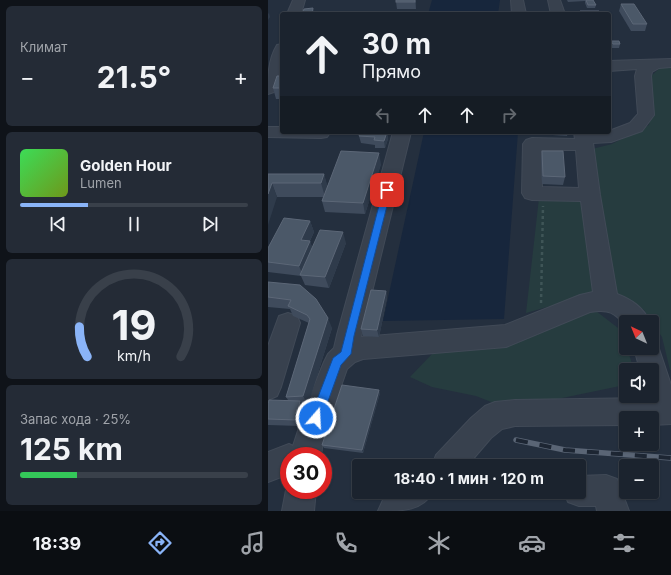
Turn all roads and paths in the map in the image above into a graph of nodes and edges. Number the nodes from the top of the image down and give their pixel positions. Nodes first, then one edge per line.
1 (299, 0) edge
2 (517, 0) edge
3 (554, 0) edge
4 (295, 12) edge
5 (519, 12) edge
6 (557, 12) edge
7 (280, 54) edge
8 (671, 63) edge
9 (654, 65) junction
10 (611, 66) edge
11 (268, 89) edge
12 (268, 132) edge
13 (280, 132) edge
14 (401, 134) edge
15 (584, 138) edge
16 (544, 194) junction
17 (590, 195) junction
18 (606, 300) junction
19 (632, 315) edge
20 (288, 323) dead end
21 (541, 323) junction
22 (346, 354) junction
23 (649, 355) edge
24 (268, 387) edge
25 (668, 411) edge
26 (304, 447) edge
27 (453, 459) edge
28 (280, 463) edge
29 (268, 467) edge
30 (586, 491) edge
31 (300, 499) edge
32 (409, 499) edge
33 (298, 511) edge
34 (394, 511) edge
35 (614, 511) edge

1 - 4 street
2 - 5 street
3 - 6 street
7 - 11 street
8 - 9 street
9 - 10 street
9 - 15 street
12 - 13 street
14 - 22 street
15 - 16 street
15 - 17 street
16 - 17 street
16 - 21 path
17 - 18 street
18 - 19 street
18 - 21 street
20 - 24 street
21 - 22 street
22 - 26 street
23 - 25 street
25 - 27 street
28 - 29 street
30 - 35 street
31 - 33 street
32 - 34 street

